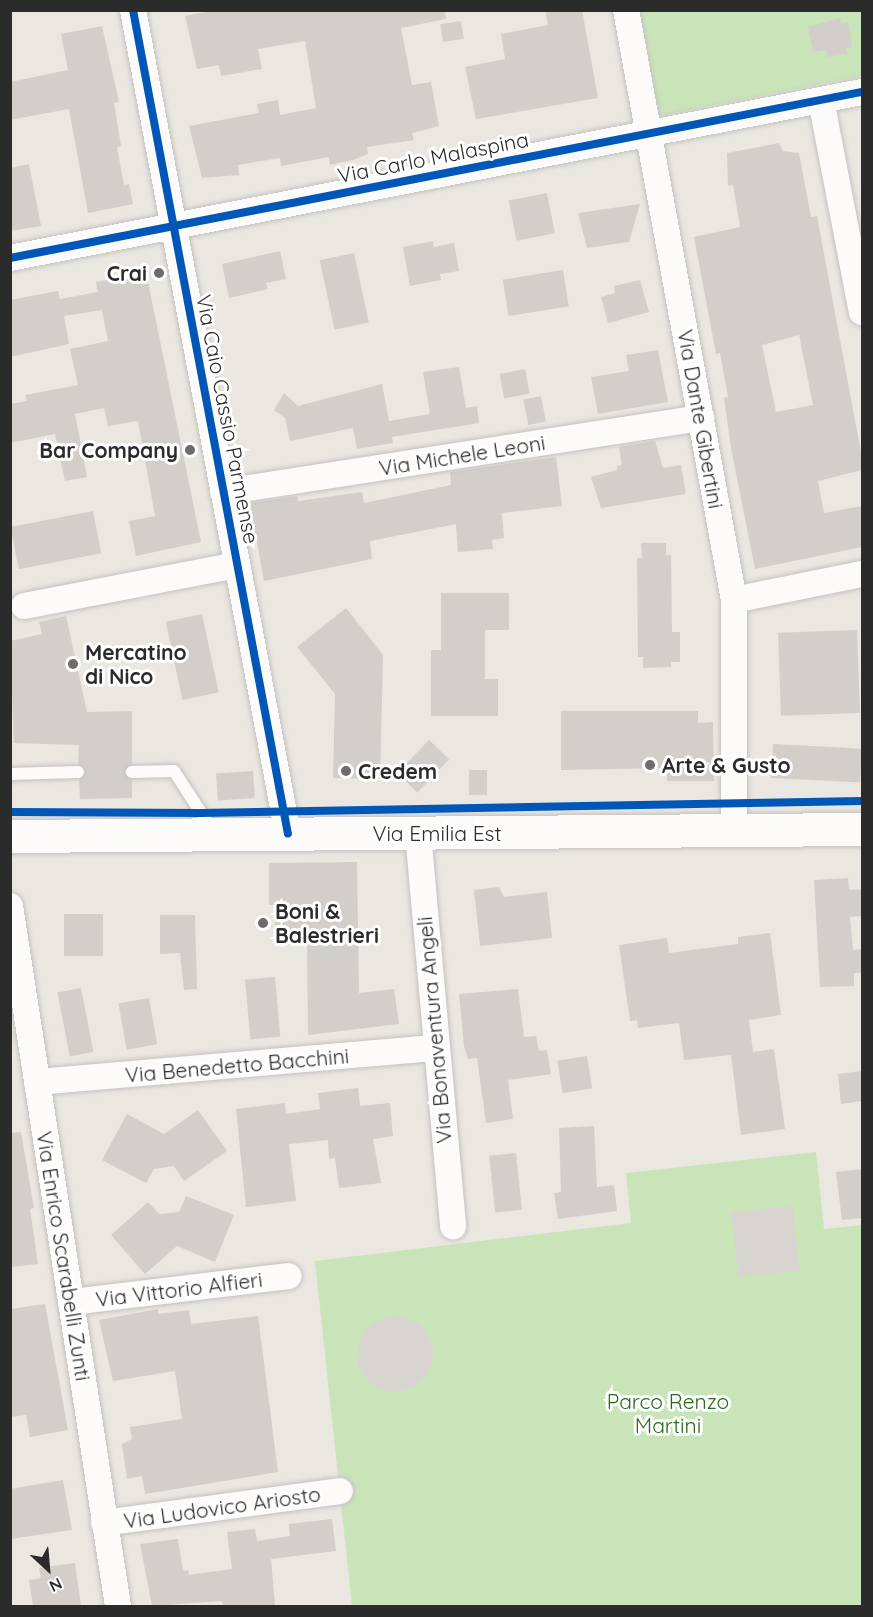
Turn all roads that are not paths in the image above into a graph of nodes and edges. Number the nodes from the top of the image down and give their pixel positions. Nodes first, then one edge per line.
1 (134, 10) edge
2 (626, 10) edge
3 (862, 92) edge
4 (821, 100) junction
5 (648, 134) junction
6 (174, 226) junction
7 (10, 258) edge
8 (862, 312) edge
9 (701, 418) junction
10 (224, 492) junction
11 (237, 565) junction
12 (862, 574) edge
13 (734, 600) junction
14 (24, 606) dead end
15 (78, 772) dead end
16 (132, 772) dead end
17 (10, 774) edge
18 (862, 829) edge
19 (734, 831) junction
20 (418, 833) junction
21 (288, 834) junction
22 (215, 835) junction
23 (10, 836) edge
24 (10, 906) edge
25 (436, 1048) junction
26 (37, 1082) junction
27 (453, 1226) dead end
28 (288, 1276) dead end
29 (71, 1302) junction
30 (340, 1491) dead end
31 (104, 1523) junction
32 (118, 1606) edge

1 - 6 street, Via Caio Cassio Parmense
2 - 5 street, Via Dante Gibertini
3 - 4 street, Via Carlo Malaspina
4 - 5 street, Via Carlo Malaspina
4 - 8 street
5 - 6 street, Via Carlo Malaspina
5 - 9 street, Via Dante Gibertini
6 - 7 street, Via Carlo Malaspina
6 - 10 street, Via Caio Cassio Parmense
9 - 10 street, Via Michele Leoni
9 - 13 street, Via Dante Gibertini
10 - 11 street, Via Caio Cassio Parmense
11 - 14 street
11 - 21 street, Via Caio Cassio Parmense
12 - 13 street
13 - 19 street, Via Dante Gibertini
15 - 17 lane
16 - 22 lane
18 - 19 main road, Via Emilia Est
19 - 20 main road, Via Emilia Est
20 - 21 main road, Via Emilia Est
20 - 25 street, Via Bonaventura Angeli
21 - 22 main road, Via Emilia Est
22 - 23 main road, Via Emilia Est
24 - 26 street, Via Enrico Scarabelli Zunti
25 - 26 street, Via Benedetto Bacchini
25 - 27 street, Via Bonaventura Angeli
26 - 29 street, Via Enrico Scarabelli Zunti
28 - 29 street, Via Vittorio Alfieri
29 - 31 street, Via Enrico Scarabelli Zunti
30 - 31 street, Via Ludovico Ariosto
31 - 32 street, Via Enrico Scarabelli Zunti

